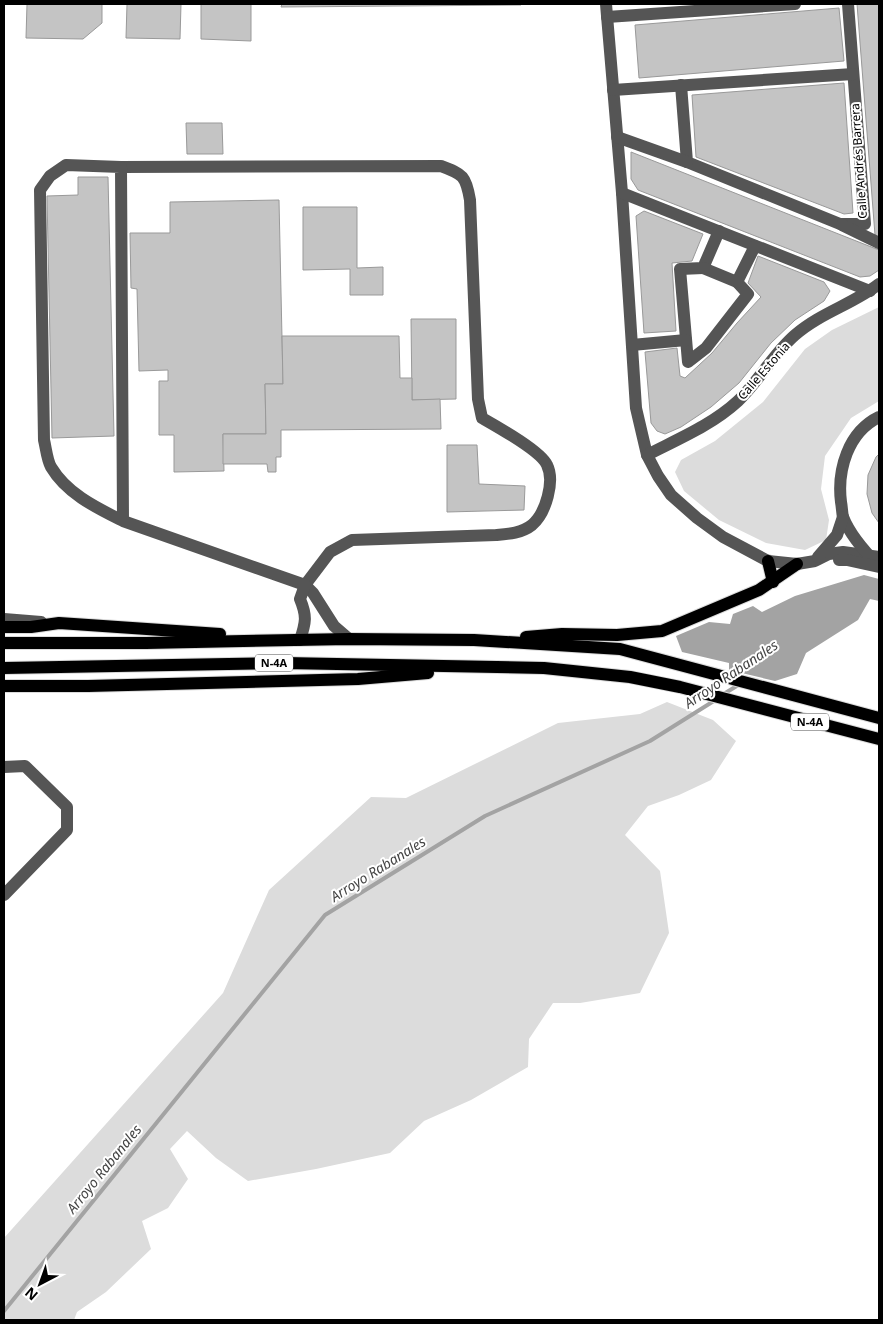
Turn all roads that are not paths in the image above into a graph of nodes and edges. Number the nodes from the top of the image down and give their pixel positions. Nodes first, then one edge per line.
1 (606, 4) edge
2 (795, 4) edge
3 (848, 4) edge
4 (607, 17) junction
5 (853, 74) junction
6 (681, 85) junction
7 (613, 90) junction
8 (617, 137) junction
9 (687, 162) junction
10 (121, 166) junction
11 (622, 193) junction
12 (840, 224) junction
13 (719, 231) junction
14 (879, 242) edge
15 (755, 246) junction
16 (703, 268) junction
17 (738, 282) junction
18 (875, 288) edge
19 (686, 340) junction
20 (632, 345) junction
21 (879, 417) edge
22 (647, 456) junction
23 (843, 517) junction
24 (124, 521) junction
25 (744, 549) junction
26 (874, 555) edge
27 (768, 561) junction
28 (815, 561) junction
29 (797, 564) junction
30 (879, 567) edge
31 (773, 582) junction
32 (306, 585) junction
33 (4, 619) edge
34 (59, 623) junction
35 (4, 627) edge
36 (349, 639) junction
37 (300, 640) junction
38 (474, 640) junction
39 (4, 643) edge
40 (4, 668) edge
41 (544, 668) junction
42 (4, 686) edge
43 (88, 686) junction
44 (4, 693) edge
45 (879, 718) edge
46 (879, 739) edge
47 (4, 767) edge
48 (4, 895) edge

1 - 4 street
2 - 4 street
3 - 5 street, Calle Andrés Barrera
4 - 7 street
5 - 6 street
5 - 12 street, Calle Andrés Barrera
6 - 7 street
6 - 9 street
7 - 8 street
8 - 9 street, Calle Andrés Barrera
8 - 11 street
9 - 12 street, Calle Andrés Barrera
10 - 24 street
10 - 24 street
10 - 32 street
11 - 13 street
11 - 20 street
12 - 14 street, Calle Andrés Barrera
13 - 15 street
13 - 16 street
15 - 17 street
15 - 18 street
16 - 17 street
16 - 19 street
17 - 19 street
18 - 22 street, Calle Estonia
19 - 20 street
20 - 22 street
21 - 23 street
22 - 25 street
23 - 26 street
23 - 28 street
24 - 32 street
25 - 27 street
25 - 28 street
26 - 28 street
26 - 30 street
27 - 29 street
27 - 31 main road
28 - 29 street
28 - 30 street
29 - 31 main road
31 - 38 main road
32 - 36 street
32 - 37 street
33 - 34 street
34 - 35 main road
34 - 37 main road
36 - 37 main road, N-4A
36 - 38 main road, N-4A
37 - 39 main road, N-4A
38 - 45 main road, N-4A
40 - 41 main road, N-4A
41 - 43 main road
41 - 46 main road, N-4A
42 - 43 main road
43 - 44 main road
47 - 48 street

